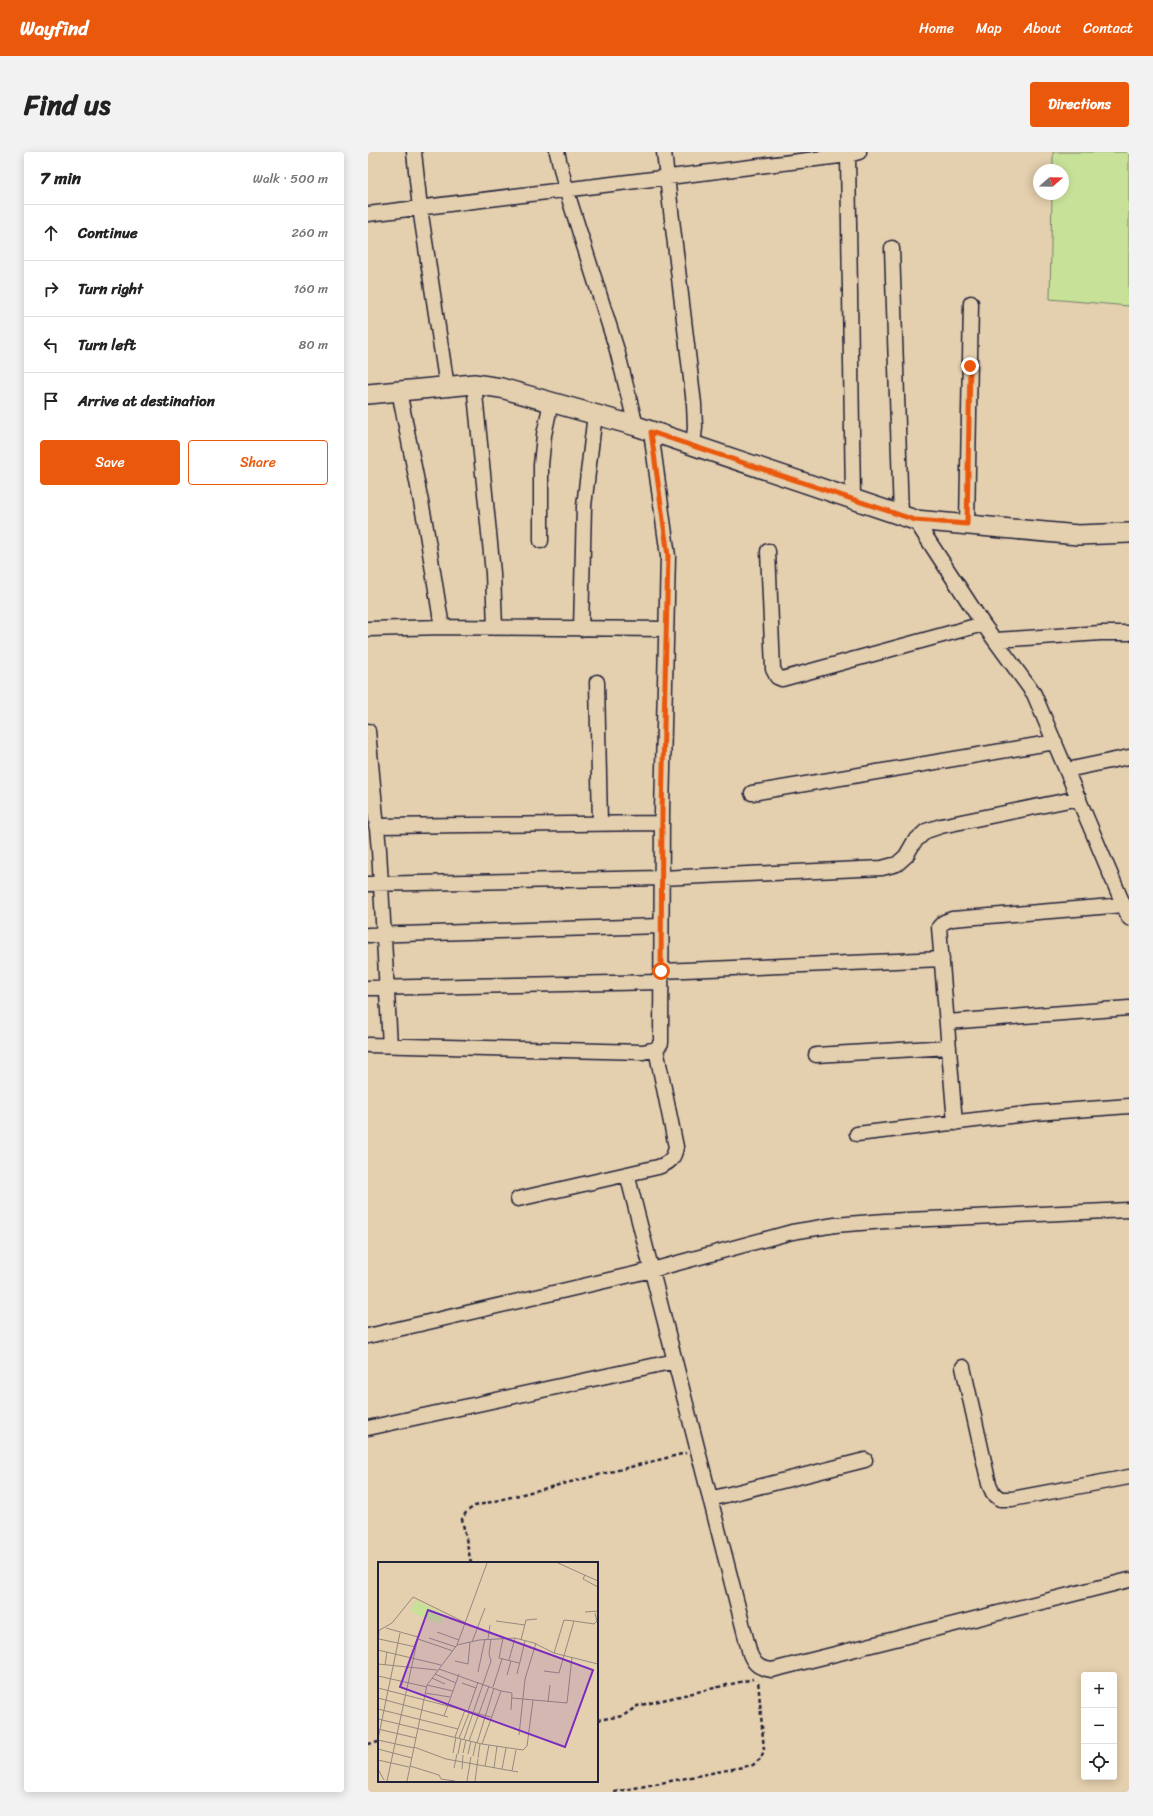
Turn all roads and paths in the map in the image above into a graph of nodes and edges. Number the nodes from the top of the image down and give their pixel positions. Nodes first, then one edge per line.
1 (414, 152) edge
2 (557, 152) edge
3 (664, 152) edge
4 (854, 154) edge
5 (763, 158) edge
6 (668, 177) junction
7 (566, 189) junction
8 (420, 208) junction
9 (368, 214) edge
10 (892, 248) dead end
11 (971, 303) dead end
12 (474, 384) junction
13 (447, 387) junction
14 (399, 391) junction
15 (368, 394) edge
16 (551, 402) junction
17 (595, 414) junction
18 (644, 429) junction
19 (693, 446) junction
20 (853, 499) junction
21 (908, 517) junction
22 (967, 524) junction
23 (1129, 533) edge
24 (541, 541) dead end
25 (768, 551) dead end
26 (983, 624) junction
27 (442, 627) junction
28 (495, 628) junction
29 (368, 629) edge
30 (581, 629) junction
31 (666, 629) junction
32 (1129, 633) edge
33 (995, 640) junction
34 (597, 682) dead end
35 (368, 731) edge
36 (1055, 742) junction
37 (1129, 757) edge
38 (1066, 770) junction
39 (752, 793) dead end
40 (371, 794) edge
41 (1079, 798) junction
42 (662, 822) junction
43 (600, 823) junction
44 (376, 826) junction
45 (373, 840) edge
46 (661, 878) junction
47 (374, 884) edge
48 (1126, 911) edge
49 (661, 926) junction
50 (368, 934) edge
51 (384, 935) junction
52 (942, 959) junction
53 (661, 976) junction
54 (368, 988) edge
55 (386, 988) junction
56 (1129, 1008) edge
57 (947, 1022) junction
58 (368, 1045) edge
59 (390, 1046) junction
60 (949, 1047) junction
61 (656, 1049) junction
62 (816, 1055) dead end
63 (1129, 1106) edge
64 (955, 1123) junction
65 (857, 1134) dead end
66 (627, 1174) junction
67 (518, 1199) dead end
68 (1129, 1210) edge
69 (652, 1270) junction
70 (368, 1336) edge
71 (675, 1361) junction
72 (963, 1367) dead end
73 (368, 1428) edge
74 (698, 1450) junction
75 (865, 1460) dead end
76 (1129, 1477) edge
77 (710, 1499) junction
78 (470, 1562) edge
79 (1129, 1580) edge
80 (598, 1720) edge
81 (378, 1742) edge
82 (368, 1744) edge
83 (614, 1792) edge

1 - 8 street
2 - 7 street
3 - 6 street
4 - 5 street
4 - 20 street
5 - 6 street
6 - 7 street
6 - 19 street
7 - 8 street
7 - 18 street
8 - 9 street
8 - 13 street
10 - 21 street
11 - 22 street
12 - 13 street
12 - 16 street
12 - 28 street
13 - 14 street
14 - 15 street
14 - 27 street
16 - 17 street
16 - 24 street
17 - 18 street
17 - 30 street
18 - 19 street
18 - 31 street
19 - 20 street
20 - 21 street
21 - 22 street
21 - 26 street
22 - 23 street
25 - 26 street
26 - 33 street
27 - 28 street
27 - 29 street
28 - 30 street
30 - 31 street
31 - 42 street
32 - 33 street
33 - 36 street
34 - 43 street
35 - 40 street
36 - 38 street
36 - 39 street
37 - 38 street
38 - 41 street
40 - 44 street
41 - 46 street
41 - 48 street
42 - 43 street
42 - 46 street
43 - 44 street
44 - 45 street
45 - 47 street
46 - 47 street
46 - 49 street
47 - 51 street
48 - 52 street
49 - 51 street
49 - 53 street
50 - 51 street
51 - 55 street
52 - 53 street
52 - 57 street
53 - 55 street
53 - 61 street
54 - 55 street
55 - 59 street
56 - 57 street
57 - 60 street
58 - 59 street
59 - 61 street
60 - 62 street
60 - 64 street
61 - 66 street
63 - 64 street
64 - 65 street
66 - 67 street
66 - 69 street
68 - 69 street
69 - 70 street
69 - 71 street
71 - 73 street
71 - 74 street
72 - 76 street
74 - 77 street
74 - 78 path
75 - 77 street
77 - 79 street
80 - 83 path
81 - 82 path

